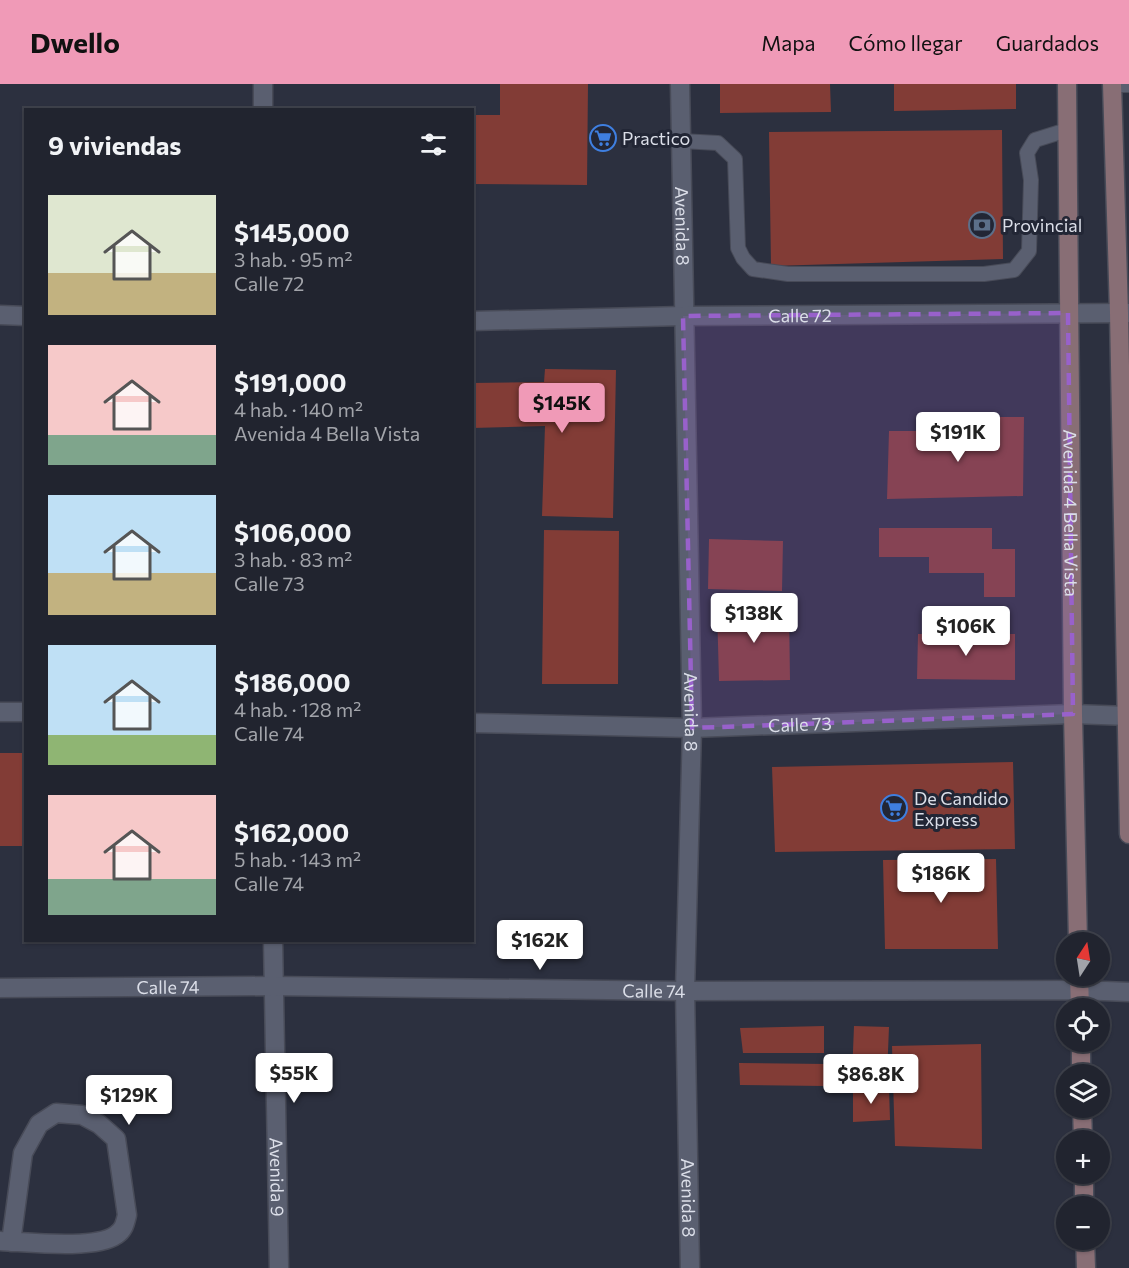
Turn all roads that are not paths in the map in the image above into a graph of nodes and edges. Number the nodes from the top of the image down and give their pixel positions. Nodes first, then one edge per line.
1 (262, 84) edge
2 (680, 84) edge
3 (1066, 84) edge
4 (1117, 85) edge
5 (263, 108) edge
6 (1067, 130) junction
7 (681, 141) junction
8 (1068, 313) junction
9 (1124, 313) edge
10 (0, 315) edge
11 (24, 316) edge
12 (683, 316) junction
13 (474, 321) edge
14 (0, 712) edge
15 (24, 712) edge
16 (1073, 714) junction
17 (1128, 716) edge
18 (474, 723) edge
19 (692, 728) junction
20 (1129, 834) edge
21 (1078, 932) edge
22 (273, 942) edge
23 (273, 986) junction
24 (0, 988) edge
25 (685, 991) junction
26 (1080, 991) edge
27 (1129, 992) edge
28 (6, 1242) edge
29 (1085, 1250) edge
30 (279, 1268) edge
31 (690, 1268) edge
32 (1086, 1268) edge

1 - 5 street
2 - 7 street, Avenida 8
3 - 6 street, Avenida 4 Bella Vista
4 - 9 street
6 - 7 lane
6 - 8 street, Avenida 4 Bella Vista
7 - 12 street, Avenida 8
8 - 9 street, Calle 72
8 - 12 street, Calle 72
8 - 16 street, Avenida 4 Bella Vista
9 - 17 street
10 - 11 street
12 - 13 street, Calle 72
12 - 19 street, Avenida 8
14 - 15 street
16 - 17 street, Calle 73
16 - 19 street, Calle 73
16 - 21 street, Avenida 4 Bella Vista
17 - 20 street
18 - 19 street, Calle 73
19 - 25 street, Avenida 8
22 - 23 street, Avenida 9
23 - 24 street, Calle 74
23 - 25 street, Calle 74
23 - 30 street, Avenida 9
25 - 26 street, Calle 74
25 - 31 street, Avenida 8
26 - 27 street, Calle 74
28 - 28 street
29 - 32 street

